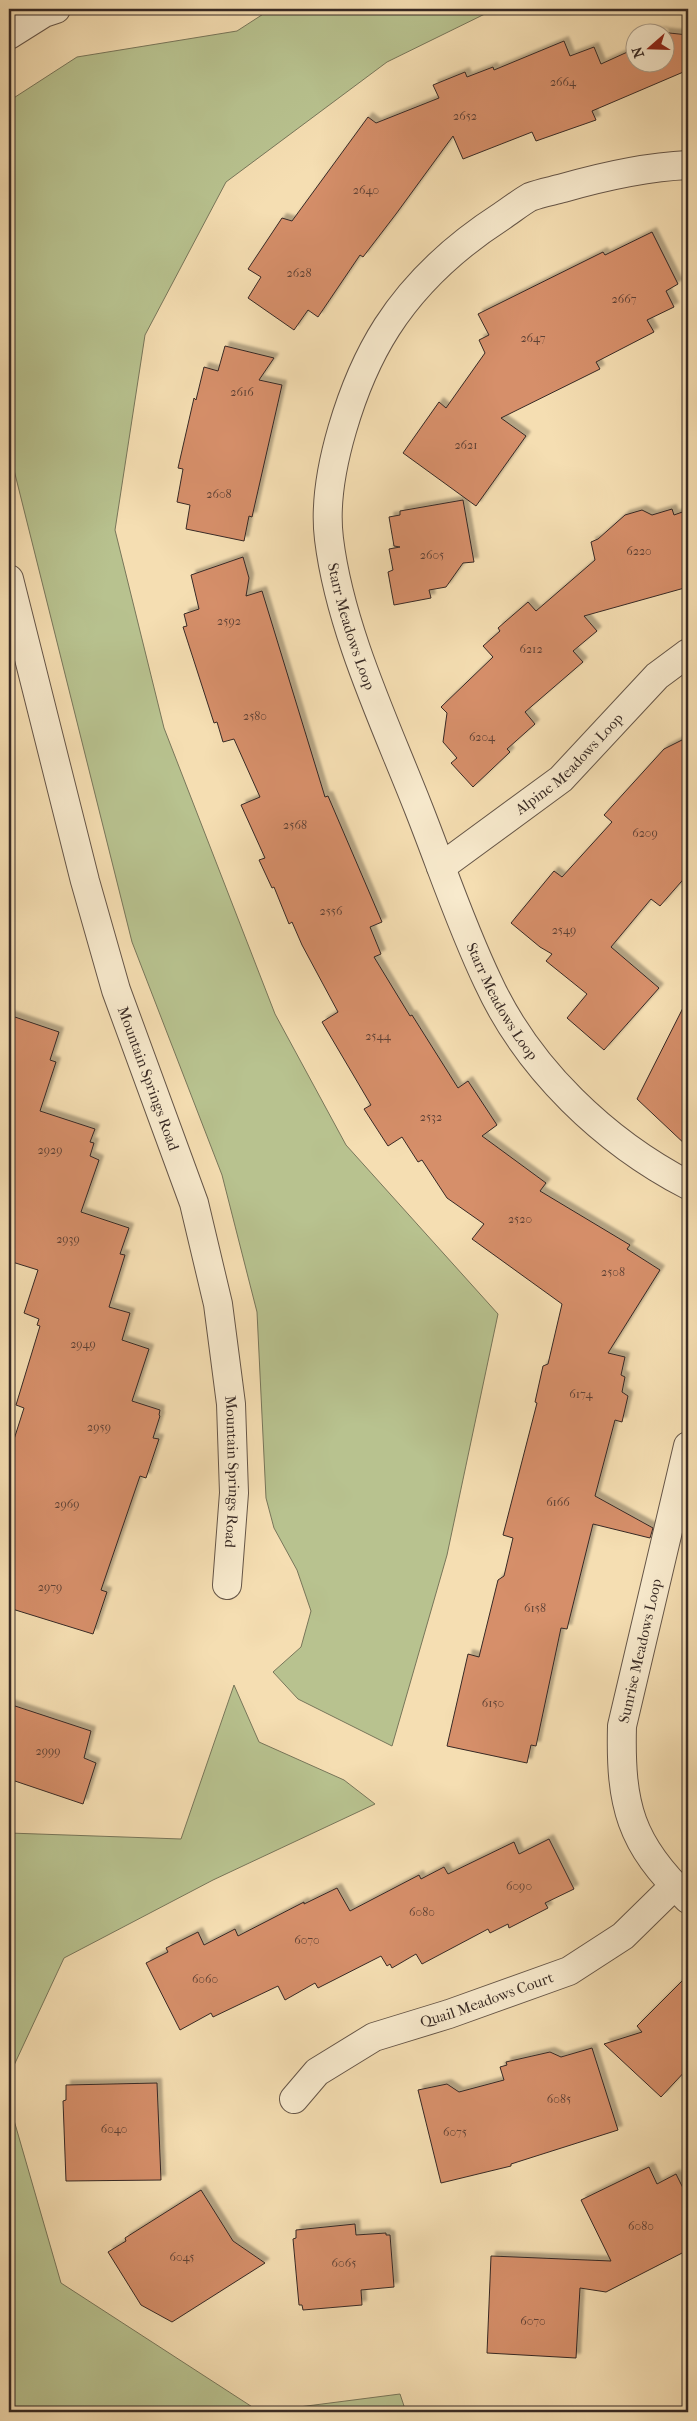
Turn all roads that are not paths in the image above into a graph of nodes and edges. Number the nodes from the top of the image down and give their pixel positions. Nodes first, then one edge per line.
1 (56, 9) edge
2 (9, 35) edge
3 (688, 164) edge
4 (9, 579) edge
5 (688, 652) edge
6 (441, 867) junction
7 (688, 1185) edge
8 (688, 1449) edge
9 (227, 1585) dead end
10 (681, 1892) edge
11 (294, 2099) dead end

1 - 2 street
3 - 6 street, Starr Meadows Loop
4 - 9 street, Mountain Springs Road
5 - 6 street, Alpine Meadows Loop
6 - 7 street, Starr Meadows Loop
8 - 10 street, Sunrise Meadows Loop
10 - 11 street, Quail Meadows Court

